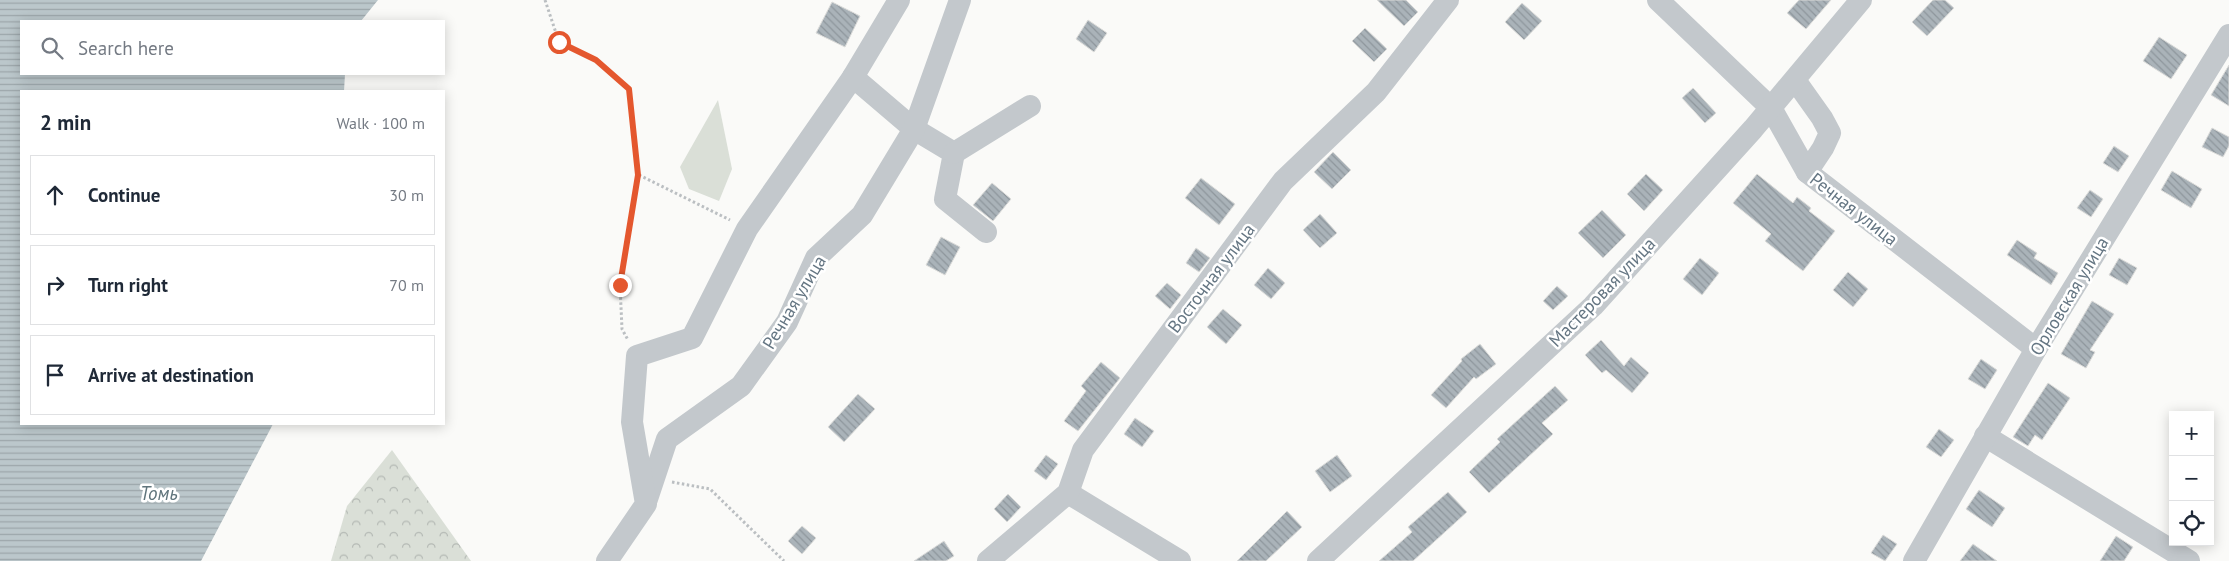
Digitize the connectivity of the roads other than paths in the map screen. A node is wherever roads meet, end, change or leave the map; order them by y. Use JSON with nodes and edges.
{"nodes":[{"id":1,"x":899,"y":0,"type":"edge"},
{"id":2,"x":960,"y":0,"type":"edge"},
{"id":3,"x":1448,"y":0,"type":"edge"},
{"id":4,"x":1658,"y":0,"type":"edge"},
{"id":5,"x":1861,"y":0,"type":"edge"},
{"id":6,"x":2229,"y":35,"type":"edge"},
{"id":7,"x":853,"y":77,"type":"junction"},
{"id":8,"x":1795,"y":80,"type":"junction"},
{"id":9,"x":1030,"y":106,"type":"dead end"},
{"id":10,"x":1771,"y":108,"type":"junction"},
{"id":11,"x":914,"y":129,"type":"junction"},
{"id":12,"x":954,"y":153,"type":"junction"},
{"id":13,"x":1807,"y":172,"type":"junction"},
{"id":14,"x":986,"y":232,"type":"dead end"},
{"id":15,"x":2036,"y":349,"type":"junction"},
{"id":16,"x":1985,"y":436,"type":"junction"},
{"id":17,"x":1068,"y":493,"type":"junction"},
{"id":18,"x":646,"y":504,"type":"junction"},
{"id":19,"x":607,"y":561,"type":"edge"},
{"id":20,"x":988,"y":561,"type":"edge"},
{"id":21,"x":1180,"y":561,"type":"edge"},
{"id":22,"x":1318,"y":561,"type":"edge"},
{"id":23,"x":1914,"y":561,"type":"edge"},
{"id":24,"x":2189,"y":561,"type":"edge"}],
"edges":[{"from":1,"to":7,"type":"street"},
{"from":2,"to":11,"type":"street","name":"Речная улица"},
{"from":3,"to":17,"type":"street","name":"Восточная улица"},
{"from":4,"to":10,"type":"street","name":"Речная улица"},
{"from":5,"to":8,"type":"street","name":"Мастеровая улица"},
{"from":6,"to":15,"type":"street","name":"Орловская улица"},
{"from":7,"to":11,"type":"street"},
{"from":7,"to":18,"type":"street"},
{"from":8,"to":10,"type":"street","name":"Мастеровая улица"},
{"from":8,"to":13,"type":"street"},
{"from":9,"to":12,"type":"street"},
{"from":10,"to":13,"type":"street","name":"Речная улица"},
{"from":10,"to":22,"type":"street","name":"Мастеровая улица"},
{"from":11,"to":12,"type":"street"},
{"from":11,"to":18,"type":"street","name":"Речная улица"},
{"from":12,"to":14,"type":"street"},
{"from":13,"to":15,"type":"street","name":"Речная улица"},
{"from":15,"to":16,"type":"street","name":"Орловская улица"},
{"from":16,"to":23,"type":"street","name":"Орловская улица"},
{"from":16,"to":24,"type":"street"},
{"from":17,"to":20,"type":"street"},
{"from":17,"to":21,"type":"street"},
{"from":18,"to":19,"type":"street","name":"Речная улица"}]}
